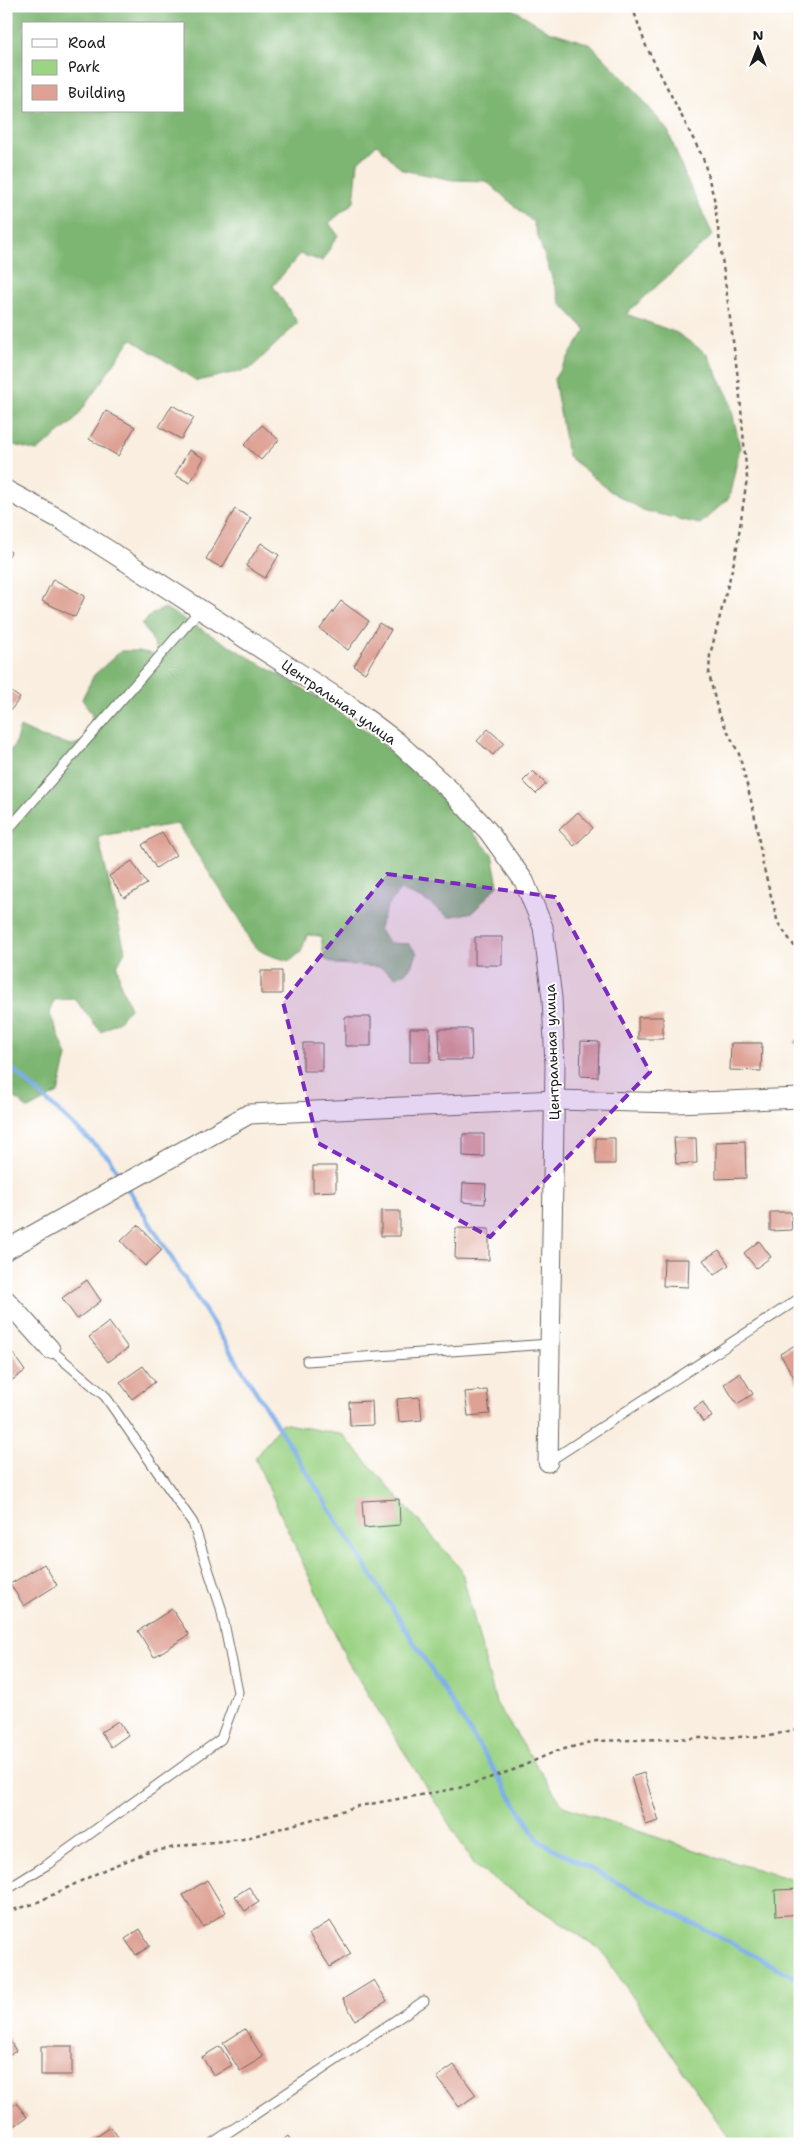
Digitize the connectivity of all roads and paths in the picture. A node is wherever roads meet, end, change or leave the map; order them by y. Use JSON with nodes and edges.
{"nodes":[{"id":1,"x":632,"y":6,"type":"edge"},
{"id":2,"x":6,"y":490,"type":"edge"},
{"id":3,"x":200,"y":610,"type":"junction"},
{"id":4,"x":6,"y":832,"type":"edge"},
{"id":5,"x":800,"y":954,"type":"edge"},
{"id":6,"x":800,"y":1098,"type":"edge"},
{"id":7,"x":554,"y":1100,"type":"junction"},
{"id":8,"x":6,"y":1250,"type":"edge"},
{"id":9,"x":800,"y":1298,"type":"edge"},
{"id":10,"x":6,"y":1300,"type":"edge"},
{"id":11,"x":550,"y":1344,"type":"junction"},
{"id":12,"x":50,"y":1349,"type":"joint"},
{"id":13,"x":307,"y":1361,"type":"dead end"},
{"id":14,"x":548,"y":1462,"type":"joint"},
{"id":15,"x":800,"y":1728,"type":"edge"},
{"id":16,"x":6,"y":1890,"type":"edge"},
{"id":17,"x":6,"y":1912,"type":"edge"},
{"id":18,"x":424,"y":2002,"type":"dead end"},
{"id":19,"x":211,"y":2144,"type":"edge"}],
"edges":[{"from":1,"to":5,"type":"path"},
{"from":2,"to":3,"type":"street","name":"Центральная улица"},
{"from":3,"to":4,"type":"lane"},
{"from":3,"to":7,"type":"street","name":"Центральная улица"},
{"from":6,"to":7,"type":"street"},
{"from":7,"to":8,"type":"street"},
{"from":7,"to":11,"type":"street","name":"Центральная улица"},
{"from":9,"to":14,"type":"lane"},
{"from":10,"to":12,"type":"street"},
{"from":11,"to":13,"type":"lane"},
{"from":11,"to":14,"type":"street","name":"Центральная улица"},
{"from":12,"to":16,"type":"lane"},
{"from":15,"to":17,"type":"path"},
{"from":18,"to":19,"type":"lane"}]}
